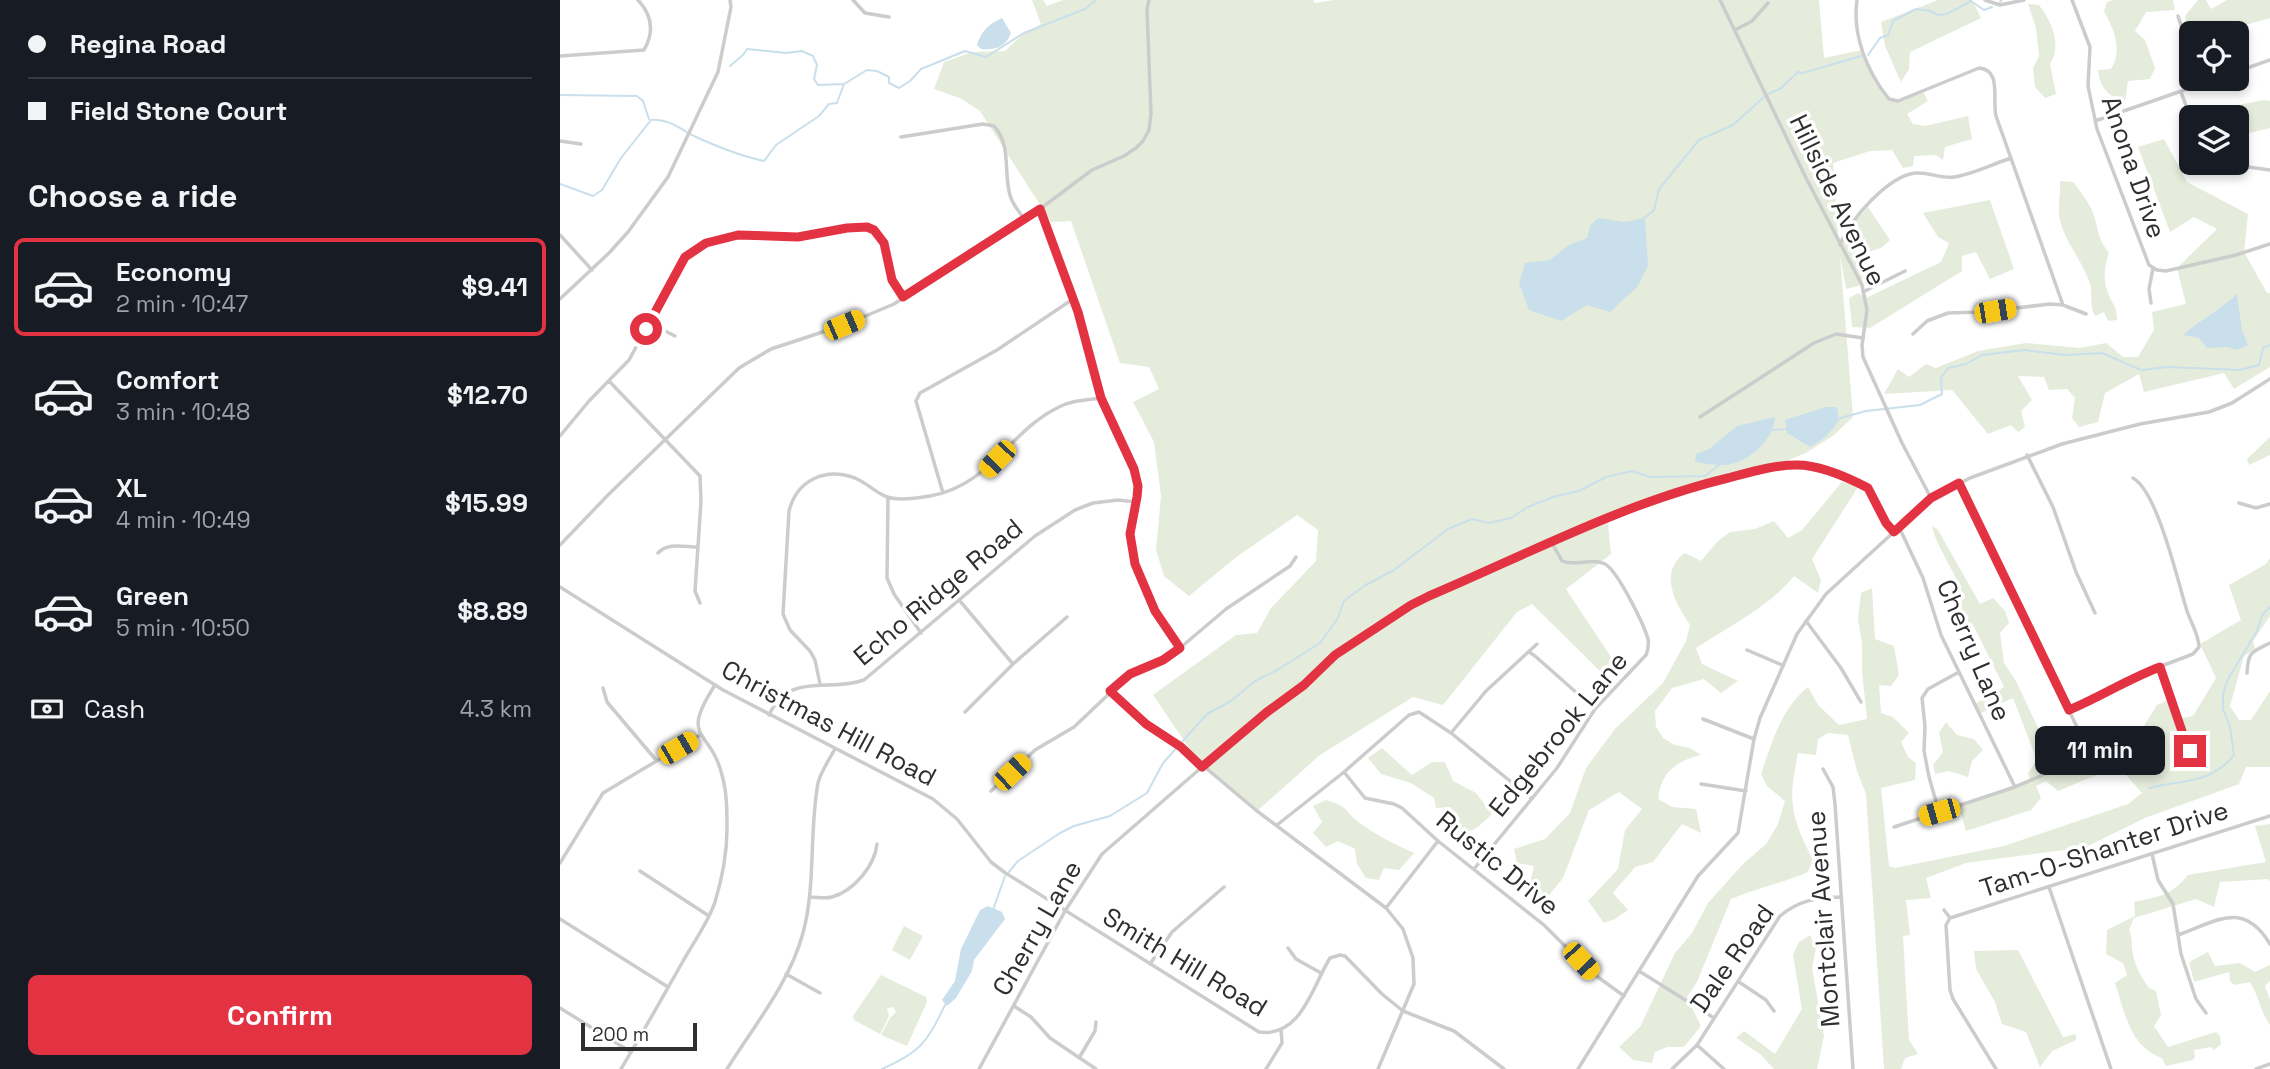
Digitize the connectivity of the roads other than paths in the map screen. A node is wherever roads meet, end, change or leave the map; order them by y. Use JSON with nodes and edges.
{"nodes":[{"id":1,"x":638,"y":0,"type":"edge"},
{"id":2,"x":730,"y":0,"type":"edge"},
{"id":3,"x":853,"y":0,"type":"edge"},
{"id":4,"x":1149,"y":0,"type":"edge"},
{"id":5,"x":1720,"y":0,"type":"edge"},
{"id":6,"x":1857,"y":0,"type":"edge"},
{"id":7,"x":1984,"y":0,"type":"edge"},
{"id":8,"x":2024,"y":0,"type":"edge"},
{"id":9,"x":2072,"y":0,"type":"edge"},
{"id":10,"x":1768,"y":3,"type":"dead end"},
{"id":11,"x":2178,"y":16,"type":"dead end"},
{"id":12,"x":889,"y":17,"type":"dead end"},
{"id":13,"x":2180,"y":21,"type":"edge"},
{"id":14,"x":1735,"y":30,"type":"junction"},
{"id":15,"x":560,"y":56,"type":"edge"},
{"id":16,"x":2270,"y":60,"type":"edge"},
{"id":17,"x":2249,"y":67,"type":"edge"},
{"id":18,"x":2181,"y":92,"type":"joint"},
{"id":19,"x":2186,"y":105,"type":"edge"},
{"id":20,"x":2095,"y":121,"type":"junction"},
{"id":21,"x":901,"y":137,"type":"dead end"},
{"id":22,"x":560,"y":141,"type":"edge"},
{"id":23,"x":581,"y":144,"type":"dead end"},
{"id":24,"x":2011,"y":158,"type":"junction"},
{"id":25,"x":2249,"y":167,"type":"edge"},
{"id":26,"x":2270,"y":170,"type":"edge"},
{"id":27,"x":1040,"y":209,"type":"junction"},
{"id":28,"x":1024,"y":219,"type":"junction"},
{"id":29,"x":560,"y":236,"type":"edge"},
{"id":30,"x":2270,"y":244,"type":"edge"},
{"id":31,"x":1840,"y":246,"type":"junction"},
{"id":32,"x":2153,"y":268,"type":"junction"},
{"id":33,"x":592,"y":270,"type":"junction"},
{"id":34,"x":1905,"y":271,"type":"dead end"},
{"id":35,"x":1863,"y":292,"type":"junction"},
{"id":36,"x":903,"y":297,"type":"junction"},
{"id":37,"x":560,"y":299,"type":"edge"},
{"id":38,"x":1073,"y":299,"type":"junction"},
{"id":39,"x":2151,"y":303,"type":"dead end"},
{"id":40,"x":2063,"y":306,"type":"junction"},
{"id":41,"x":2086,"y":314,"type":"dead end"},
{"id":42,"x":649,"y":323,"type":"junction"},
{"id":43,"x":1913,"y":334,"type":"dead end"},
{"id":44,"x":675,"y":336,"type":"dead end"},
{"id":45,"x":1863,"y":338,"type":"junction"},
{"id":46,"x":2270,"y":379,"type":"edge"},
{"id":47,"x":609,"y":381,"type":"junction"},
{"id":48,"x":1101,"y":398,"type":"junction"},
{"id":49,"x":1700,"y":417,"type":"dead end"},
{"id":50,"x":560,"y":436,"type":"edge"},
{"id":51,"x":666,"y":439,"type":"junction"},
{"id":52,"x":2027,"y":455,"type":"junction"},
{"id":53,"x":2133,"y":478,"type":"dead end"},
{"id":54,"x":1959,"y":483,"type":"junction"},
{"id":55,"x":943,"y":492,"type":"junction"},
{"id":56,"x":888,"y":498,"type":"junction"},
{"id":57,"x":1931,"y":498,"type":"junction"},
{"id":58,"x":1136,"y":502,"type":"junction"},
{"id":59,"x":2239,"y":503,"type":"dead end"},
{"id":60,"x":2270,"y":504,"type":"edge"},
{"id":61,"x":1899,"y":527,"type":"junction"},
{"id":62,"x":1894,"y":532,"type":"junction"},
{"id":63,"x":1552,"y":543,"type":"junction"},
{"id":64,"x":560,"y":545,"type":"edge"},
{"id":65,"x":698,"y":547,"type":"junction"},
{"id":66,"x":658,"y":553,"type":"dead end"},
{"id":67,"x":1296,"y":557,"type":"dead end"},
{"id":68,"x":560,"y":587,"type":"edge"},
{"id":69,"x":960,"y":601,"type":"junction"},
{"id":70,"x":700,"y":603,"type":"dead end"},
{"id":71,"x":2095,"y":612,"type":"dead end"},
{"id":72,"x":1067,"y":617,"type":"dead end"},
{"id":73,"x":1806,"y":621,"type":"junction"},
{"id":74,"x":921,"y":633,"type":"junction"},
{"id":75,"x":2270,"y":643,"type":"edge"},
{"id":76,"x":1537,"y":644,"type":"dead end"},
{"id":77,"x":1180,"y":648,"type":"junction"},
{"id":78,"x":1747,"y":650,"type":"dead end"},
{"id":79,"x":1529,"y":652,"type":"junction"},
{"id":80,"x":1013,"y":664,"type":"junction"},
{"id":81,"x":1782,"y":665,"type":"junction"},
{"id":82,"x":2160,"y":667,"type":"junction"},
{"id":83,"x":1959,"y":672,"type":"junction"},
{"id":84,"x":2247,"y":673,"type":"dead end"},
{"id":85,"x":820,"y":684,"type":"junction"},
{"id":86,"x":715,"y":685,"type":"junction"},
{"id":87,"x":603,"y":688,"type":"dead end"},
{"id":88,"x":1110,"y":691,"type":"junction"},
{"id":89,"x":1861,"y":702,"type":"dead end"},
{"id":90,"x":1595,"y":709,"type":"junction"},
{"id":91,"x":2069,"y":710,"type":"junction"},
{"id":92,"x":965,"y":712,"type":"dead end"},
{"id":93,"x":769,"y":715,"type":"junction"},
{"id":94,"x":1703,"y":719,"type":"dead end"},
{"id":95,"x":1451,"y":733,"type":"junction"},
{"id":96,"x":700,"y":735,"type":"junction"},
{"id":97,"x":1754,"y":739,"type":"junction"},
{"id":98,"x":2125,"y":743,"type":"dead end"},
{"id":99,"x":835,"y":749,"type":"junction"},
{"id":100,"x":2190,"y":751,"type":"dead end"},
{"id":101,"x":2090,"y":754,"type":"junction"},
{"id":102,"x":656,"y":761,"type":"junction"},
{"id":103,"x":1202,"y":767,"type":"junction"},
{"id":104,"x":1822,"y":769,"type":"dead end"},
{"id":105,"x":1344,"y":772,"type":"junction"},
{"id":106,"x":1701,"y":785,"type":"dead end"},
{"id":107,"x":2015,"y":787,"type":"junction"},
{"id":108,"x":991,"y":791,"type":"dead end"},
{"id":109,"x":1746,"y":791,"type":"junction"},
{"id":110,"x":1532,"y":799,"type":"junction"},
{"id":111,"x":1939,"y":812,"type":"junction"},
{"id":112,"x":2270,"y":816,"type":"edge"},
{"id":113,"x":1277,"y":825,"type":"junction"},
{"id":114,"x":1894,"y":827,"type":"dead end"},
{"id":115,"x":1438,"y":841,"type":"junction"},
{"id":116,"x":877,"y":844,"type":"dead end"},
{"id":117,"x":2152,"y":854,"type":"junction"},
{"id":118,"x":560,"y":863,"type":"edge"},
{"id":119,"x":1474,"y":869,"type":"junction"},
{"id":120,"x":640,"y":871,"type":"dead end"},
{"id":121,"x":1224,"y":887,"type":"dead end"},
{"id":122,"x":2049,"y":887,"type":"junction"},
{"id":123,"x":809,"y":897,"type":"junction"},
{"id":124,"x":1840,"y":897,"type":"junction"},
{"id":125,"x":1386,"y":908,"type":"junction"},
{"id":126,"x":1944,"y":910,"type":"dead end"},
{"id":127,"x":1065,"y":911,"type":"junction"},
{"id":128,"x":709,"y":916,"type":"junction"},
{"id":129,"x":1950,"y":918,"type":"junction"},
{"id":130,"x":560,"y":919,"type":"edge"},
{"id":131,"x":2178,"y":935,"type":"junction"},
{"id":132,"x":2270,"y":944,"type":"edge"},
{"id":133,"x":1288,"y":948,"type":"dead end"},
{"id":134,"x":1150,"y":964,"type":"junction"},
{"id":135,"x":1639,"y":971,"type":"junction"},
{"id":136,"x":1321,"y":973,"type":"junction"},
{"id":137,"x":786,"y":974,"type":"junction"},
{"id":138,"x":1739,"y":981,"type":"junction"},
{"id":139,"x":668,"y":987,"type":"junction"},
{"id":140,"x":820,"y":993,"type":"dead end"},
{"id":141,"x":1624,"y":996,"type":"junction"},
{"id":142,"x":1014,"y":1006,"type":"junction"},
{"id":143,"x":560,"y":1008,"type":"edge"},
{"id":144,"x":1403,"y":1011,"type":"junction"},
{"id":145,"x":1774,"y":1011,"type":"dead end"},
{"id":146,"x":2206,"y":1013,"type":"dead end"},
{"id":147,"x":1714,"y":1018,"type":"junction"},
{"id":148,"x":1097,"y":1022,"type":"dead end"},
{"id":149,"x":1281,"y":1030,"type":"junction"},
{"id":150,"x":1697,"y":1045,"type":"junction"},
{"id":151,"x":631,"y":1052,"type":"junction"},
{"id":152,"x":1079,"y":1058,"type":"junction"},
{"id":153,"x":2270,"y":1064,"type":"edge"},
{"id":154,"x":621,"y":1069,"type":"edge"},
{"id":155,"x":727,"y":1069,"type":"edge"},
{"id":156,"x":979,"y":1069,"type":"edge"},
{"id":157,"x":1096,"y":1069,"type":"edge"},
{"id":158,"x":1266,"y":1069,"type":"edge"},
{"id":159,"x":1378,"y":1069,"type":"edge"},
{"id":160,"x":1504,"y":1069,"type":"edge"},
{"id":161,"x":1578,"y":1069,"type":"edge"},
{"id":162,"x":1672,"y":1069,"type":"edge"},
{"id":163,"x":1724,"y":1069,"type":"edge"},
{"id":164,"x":1853,"y":1069,"type":"edge"},
{"id":165,"x":1996,"y":1069,"type":"edge"},
{"id":166,"x":2111,"y":1069,"type":"edge"},
{"id":167,"x":2256,"y":1069,"type":"edge"}],
"edges":[{"from":1,"to":15,"type":"street"},
{"from":2,"to":33,"type":"street"},
{"from":3,"to":12,"type":"street"},
{"from":4,"to":27,"type":"street"},
{"from":5,"to":14,"type":"street","name":"Hillside Avenue"},
{"from":6,"to":24,"type":"street"},
{"from":7,"to":8,"type":"street"},
{"from":9,"to":20,"type":"street","name":"Anona Drive"},
{"from":10,"to":14,"type":"street"},
{"from":11,"to":13,"type":"street"},
{"from":14,"to":31,"type":"street","name":"Hillside Avenue"},
{"from":16,"to":17,"type":"street"},
{"from":18,"to":19,"type":"street"},
{"from":18,"to":20,"type":"street"},
{"from":20,"to":32,"type":"street","name":"Anona Drive"},
{"from":21,"to":28,"type":"street"},
{"from":22,"to":23,"type":"street"},
{"from":24,"to":31,"type":"street"},
{"from":24,"to":40,"type":"street"},
{"from":25,"to":26,"type":"street"},
{"from":27,"to":28,"type":"street"},
{"from":27,"to":38,"type":"street"},
{"from":28,"to":36,"type":"street"},
{"from":29,"to":33,"type":"street"},
{"from":30,"to":32,"type":"street","name":"Anona Drive"},
{"from":31,"to":35,"type":"street","name":"Hillside Avenue"},
{"from":32,"to":39,"type":"street"},
{"from":33,"to":37,"type":"street"},
{"from":34,"to":35,"type":"street"},
{"from":35,"to":45,"type":"street","name":"Hillside Avenue"},
{"from":36,"to":42,"type":"street"},
{"from":36,"to":51,"type":"street"},
{"from":38,"to":48,"type":"street"},
{"from":38,"to":55,"type":"street"},
{"from":40,"to":41,"type":"street"},
{"from":40,"to":43,"type":"street"},
{"from":42,"to":44,"type":"street"},
{"from":42,"to":47,"type":"street"},
{"from":45,"to":49,"type":"street"},
{"from":45,"to":57,"type":"street","name":"Hillside Avenue"},
{"from":46,"to":52,"type":"street"},
{"from":47,"to":50,"type":"street"},
{"from":47,"to":51,"type":"street"},
{"from":48,"to":55,"type":"street"},
{"from":48,"to":58,"type":"street"},
{"from":51,"to":64,"type":"street"},
{"from":51,"to":65,"type":"street"},
{"from":52,"to":54,"type":"street"},
{"from":52,"to":71,"type":"street"},
{"from":53,"to":82,"type":"street"},
{"from":54,"to":57,"type":"street"},
{"from":54,"to":91,"type":"street"},
{"from":55,"to":56,"type":"street"},
{"from":56,"to":74,"type":"street"},
{"from":56,"to":85,"type":"street"},
{"from":57,"to":61,"type":"street"},
{"from":58,"to":69,"type":"street","name":"Echo Ridge Road"},
{"from":58,"to":77,"type":"street"},
{"from":59,"to":60,"type":"street"},
{"from":61,"to":62,"type":"street"},
{"from":61,"to":83,"type":"street","name":"Cherry Lane"},
{"from":62,"to":63,"type":"street","name":"Cherry Lane"},
{"from":62,"to":73,"type":"street"},
{"from":63,"to":90,"type":"street","name":"Edgebrook Lane"},
{"from":63,"to":103,"type":"street","name":"Cherry Lane"},
{"from":65,"to":66,"type":"street"},
{"from":65,"to":70,"type":"street"},
{"from":67,"to":77,"type":"street"},
{"from":68,"to":86,"type":"street","name":"Christmas Hill Road"},
{"from":69,"to":74,"type":"street","name":"Echo Ridge Road"},
{"from":69,"to":80,"type":"street"},
{"from":72,"to":80,"type":"street"},
{"from":73,"to":81,"type":"street"},
{"from":73,"to":89,"type":"street"},
{"from":74,"to":85,"type":"street","name":"Echo Ridge Road"},
{"from":75,"to":84,"type":"street"},
{"from":76,"to":79,"type":"street"},
{"from":77,"to":88,"type":"street"},
{"from":78,"to":81,"type":"street"},
{"from":79,"to":90,"type":"street"},
{"from":79,"to":95,"type":"street"},
{"from":80,"to":92,"type":"street"},
{"from":81,"to":97,"type":"street"},
{"from":82,"to":91,"type":"street"},
{"from":82,"to":100,"type":"street"},
{"from":83,"to":107,"type":"street","name":"Cherry Lane"},
{"from":83,"to":111,"type":"street"},
{"from":85,"to":93,"type":"street","name":"Echo Ridge Road"},
{"from":86,"to":93,"type":"street","name":"Christmas Hill Road"},
{"from":86,"to":96,"type":"street"},
{"from":87,"to":102,"type":"street"},
{"from":88,"to":103,"type":"street"},
{"from":88,"to":108,"type":"street"},
{"from":90,"to":110,"type":"street","name":"Edgebrook Lane"},
{"from":91,"to":101,"type":"street"},
{"from":93,"to":99,"type":"street","name":"Christmas Hill Road"},
{"from":94,"to":97,"type":"street"},
{"from":95,"to":105,"type":"street"},
{"from":95,"to":110,"type":"street"},
{"from":96,"to":102,"type":"street"},
{"from":96,"to":128,"type":"street"},
{"from":97,"to":109,"type":"street"},
{"from":98,"to":101,"type":"street"},
{"from":99,"to":123,"type":"street"},
{"from":99,"to":127,"type":"street","name":"Christmas Hill Road"},
{"from":101,"to":107,"type":"street"},
{"from":102,"to":118,"type":"street"},
{"from":103,"to":113,"type":"street"},
{"from":103,"to":127,"type":"street","name":"Cherry Lane"},
{"from":104,"to":124,"type":"street","name":"Montclair Avenue"},
{"from":105,"to":113,"type":"street"},
{"from":105,"to":115,"type":"street","name":"Rustic Drive"},
{"from":106,"to":109,"type":"street"},
{"from":107,"to":111,"type":"street"},
{"from":109,"to":135,"type":"street"},
{"from":110,"to":119,"type":"street","name":"Edgebrook Lane"},
{"from":111,"to":114,"type":"street"},
{"from":112,"to":117,"type":"street","name":"Tam-O-Shanter Drive"},
{"from":113,"to":125,"type":"street"},
{"from":115,"to":119,"type":"street","name":"Rustic Drive"},
{"from":115,"to":125,"type":"street"},
{"from":116,"to":123,"type":"street"},
{"from":117,"to":122,"type":"street","name":"Tam-O-Shanter Drive"},
{"from":117,"to":131,"type":"street"},
{"from":119,"to":141,"type":"street","name":"Rustic Drive"},
{"from":120,"to":128,"type":"street"},
{"from":121,"to":134,"type":"street"},
{"from":122,"to":129,"type":"street","name":"Tam-O-Shanter Drive"},
{"from":122,"to":166,"type":"street"},
{"from":123,"to":137,"type":"street"},
{"from":124,"to":138,"type":"street","name":"Dale Road"},
{"from":124,"to":164,"type":"street","name":"Montclair Avenue"},
{"from":125,"to":144,"type":"street"},
{"from":126,"to":129,"type":"street","name":"Tam-O-Shanter Drive"},
{"from":127,"to":134,"type":"street","name":"Smith Hill Road"},
{"from":127,"to":142,"type":"street","name":"Cherry Lane"},
{"from":128,"to":139,"type":"street"},
{"from":129,"to":165,"type":"street","name":"Tam-O-Shanter Drive"},
{"from":130,"to":139,"type":"street"},
{"from":131,"to":132,"type":"street"},
{"from":131,"to":146,"type":"street"},
{"from":133,"to":136,"type":"street"},
{"from":134,"to":149,"type":"street","name":"Smith Hill Road"},
{"from":135,"to":141,"type":"street"},
{"from":135,"to":147,"type":"street"},
{"from":136,"to":144,"type":"street"},
{"from":136,"to":149,"type":"street","name":"Smith Hill Road"},
{"from":137,"to":140,"type":"street"},
{"from":137,"to":155,"type":"street"},
{"from":138,"to":145,"type":"street"},
{"from":138,"to":147,"type":"street","name":"Dale Road"},
{"from":139,"to":151,"type":"street"},
{"from":141,"to":161,"type":"street"},
{"from":142,"to":152,"type":"street"},
{"from":142,"to":156,"type":"street","name":"Cherry Lane"},
{"from":143,"to":151,"type":"street"},
{"from":144,"to":159,"type":"street"},
{"from":144,"to":160,"type":"street"},
{"from":147,"to":150,"type":"street","name":"Dale Road"},
{"from":148,"to":152,"type":"street"},
{"from":149,"to":158,"type":"street"},
{"from":150,"to":162,"type":"street","name":"Dale Road"},
{"from":150,"to":163,"type":"street"},
{"from":151,"to":154,"type":"street"},
{"from":152,"to":157,"type":"street"},
{"from":153,"to":167,"type":"street"}]}
